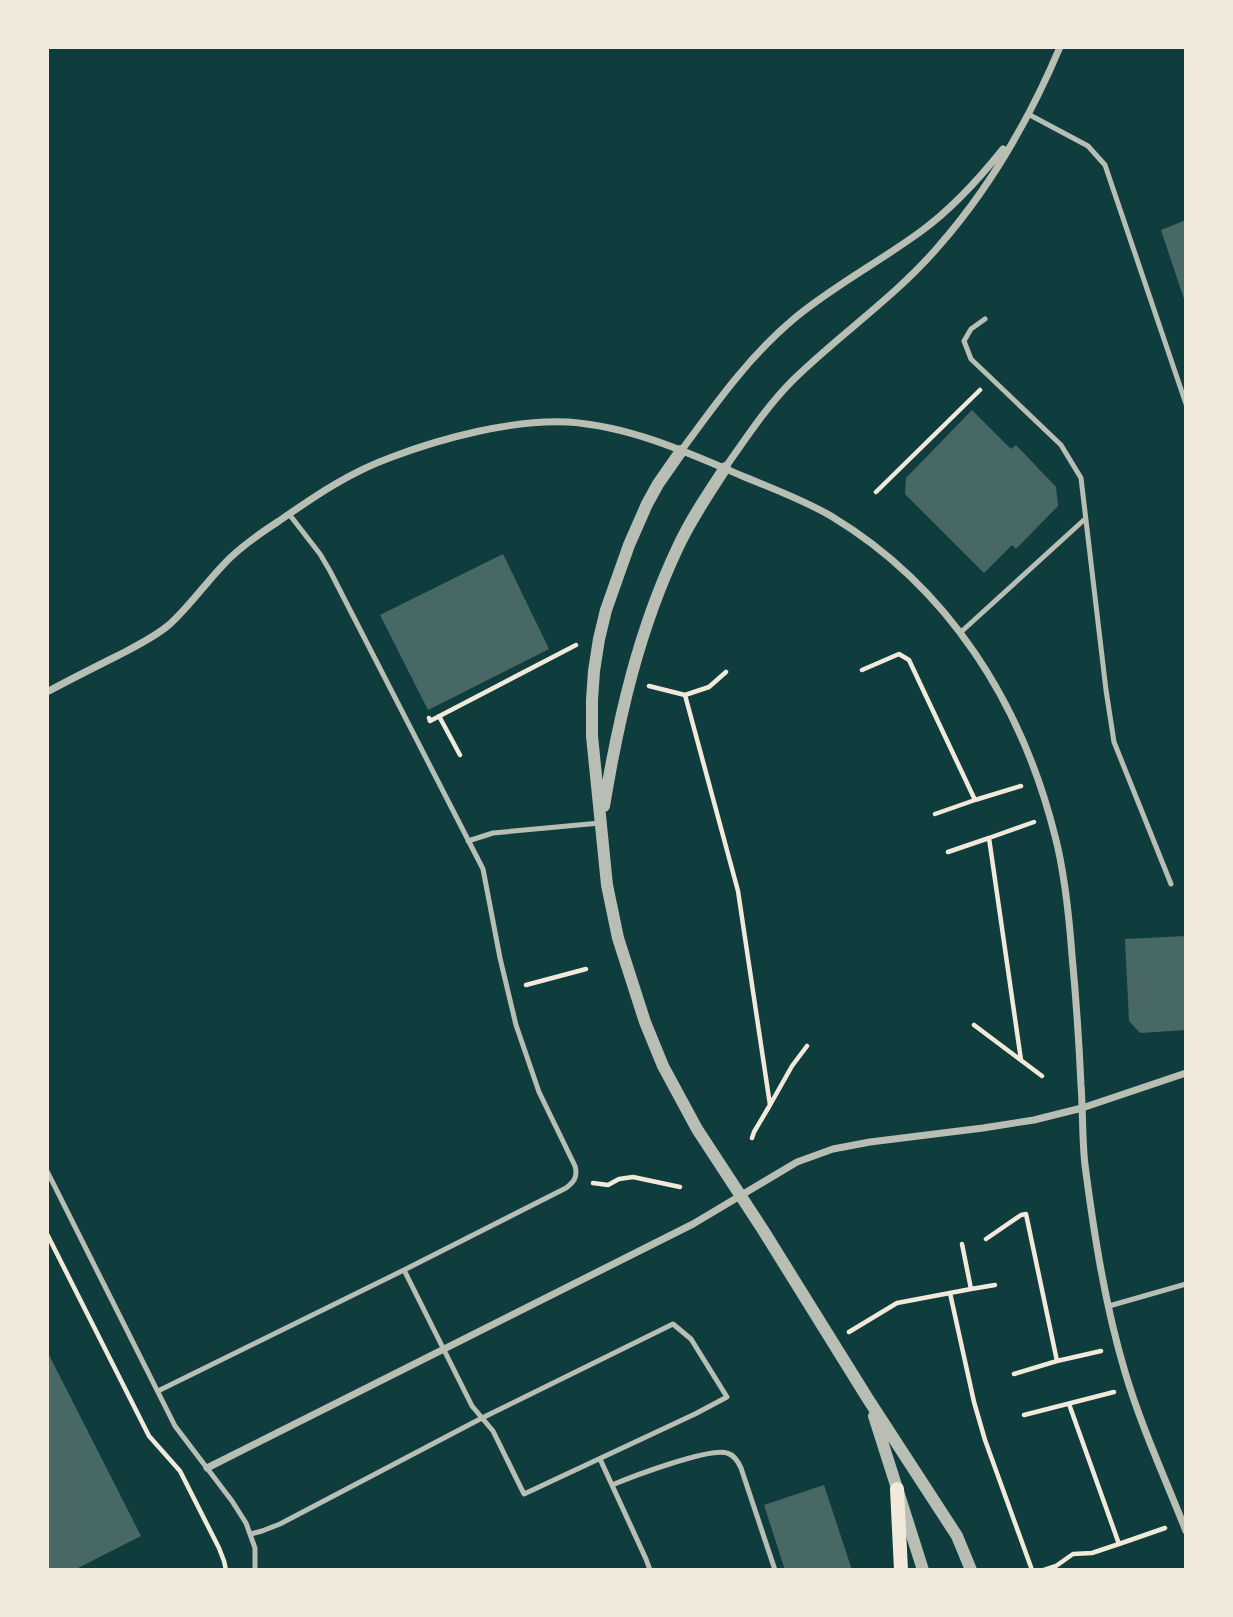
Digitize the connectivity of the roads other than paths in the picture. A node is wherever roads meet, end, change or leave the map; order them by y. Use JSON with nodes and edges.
{"nodes":[{"id":1,"x":1060,"y":47,"type":"edge"},
{"id":2,"x":1028,"y":114,"type":"junction"},
{"id":3,"x":985,"y":319,"type":"dead end"},
{"id":4,"x":1186,"y":404,"type":"edge"},
{"id":5,"x":681,"y":451,"type":"junction"},
{"id":6,"x":724,"y":468,"type":"junction"},
{"id":7,"x":289,"y":514,"type":"junction"},
{"id":8,"x":1086,"y":519,"type":"junction"},
{"id":9,"x":961,"y":632,"type":"junction"},
{"id":10,"x":47,"y":692,"type":"edge"},
{"id":11,"x":601,"y":823,"type":"junction"},
{"id":12,"x":468,"y":841,"type":"junction"},
{"id":13,"x":1171,"y":884,"type":"dead end"},
{"id":14,"x":1186,"y":1073,"type":"edge"},
{"id":15,"x":1082,"y":1108,"type":"junction"},
{"id":16,"x":47,"y":1171,"type":"edge"},
{"id":17,"x":740,"y":1196,"type":"junction"},
{"id":18,"x":404,"y":1270,"type":"junction"},
{"id":19,"x":1186,"y":1284,"type":"edge"},
{"id":20,"x":1109,"y":1306,"type":"junction"},
{"id":21,"x":443,"y":1350,"type":"junction"},
{"id":22,"x":158,"y":1391,"type":"junction"},
{"id":23,"x":868,"y":1399,"type":"junction"},
{"id":24,"x":482,"y":1418,"type":"junction"},
{"id":25,"x":600,"y":1459,"type":"junction"},
{"id":26,"x":207,"y":1468,"type":"junction"},
{"id":27,"x":612,"y":1485,"type":"junction"},
{"id":28,"x":897,"y":1489,"type":"junction"},
{"id":29,"x":1186,"y":1531,"type":"edge"},
{"id":30,"x":251,"y":1534,"type":"junction"},
{"id":31,"x":255,"y":1570,"type":"edge"},
{"id":32,"x":650,"y":1570,"type":"edge"},
{"id":33,"x":775,"y":1570,"type":"edge"},
{"id":34,"x":901,"y":1570,"type":"edge"},
{"id":35,"x":923,"y":1570,"type":"edge"},
{"id":36,"x":971,"y":1570,"type":"edge"}],
"edges":[{"from":1,"to":2,"type":"street"},
{"from":2,"to":4,"type":"lane"},
{"from":2,"to":5,"type":"street"},
{"from":2,"to":6,"type":"street"},
{"from":3,"to":8,"type":"lane"},
{"from":5,"to":6,"type":"street"},
{"from":5,"to":7,"type":"street"},
{"from":5,"to":11,"type":"street"},
{"from":6,"to":9,"type":"street"},
{"from":6,"to":11,"type":"street"},
{"from":7,"to":10,"type":"street"},
{"from":7,"to":12,"type":"lane"},
{"from":8,"to":9,"type":"lane"},
{"from":8,"to":13,"type":"lane"},
{"from":9,"to":15,"type":"street"},
{"from":11,"to":12,"type":"lane"},
{"from":11,"to":17,"type":"street"},
{"from":12,"to":18,"type":"lane"},
{"from":14,"to":15,"type":"street"},
{"from":15,"to":17,"type":"street"},
{"from":15,"to":20,"type":"street"},
{"from":16,"to":22,"type":"lane"},
{"from":17,"to":21,"type":"street"},
{"from":17,"to":23,"type":"street"},
{"from":18,"to":21,"type":"lane"},
{"from":18,"to":22,"type":"lane"},
{"from":19,"to":20,"type":"lane"},
{"from":20,"to":29,"type":"street"},
{"from":21,"to":24,"type":"lane"},
{"from":21,"to":26,"type":"street"},
{"from":22,"to":26,"type":"lane"},
{"from":23,"to":28,"type":"street"},
{"from":23,"to":36,"type":"street"},
{"from":24,"to":25,"type":"lane"},
{"from":24,"to":25,"type":"lane"},
{"from":24,"to":30,"type":"lane"},
{"from":25,"to":27,"type":"lane"},
{"from":26,"to":30,"type":"lane"},
{"from":27,"to":32,"type":"lane"},
{"from":27,"to":33,"type":"lane"},
{"from":28,"to":34,"type":"main road"},
{"from":28,"to":35,"type":"street"},
{"from":30,"to":31,"type":"lane"}]}
